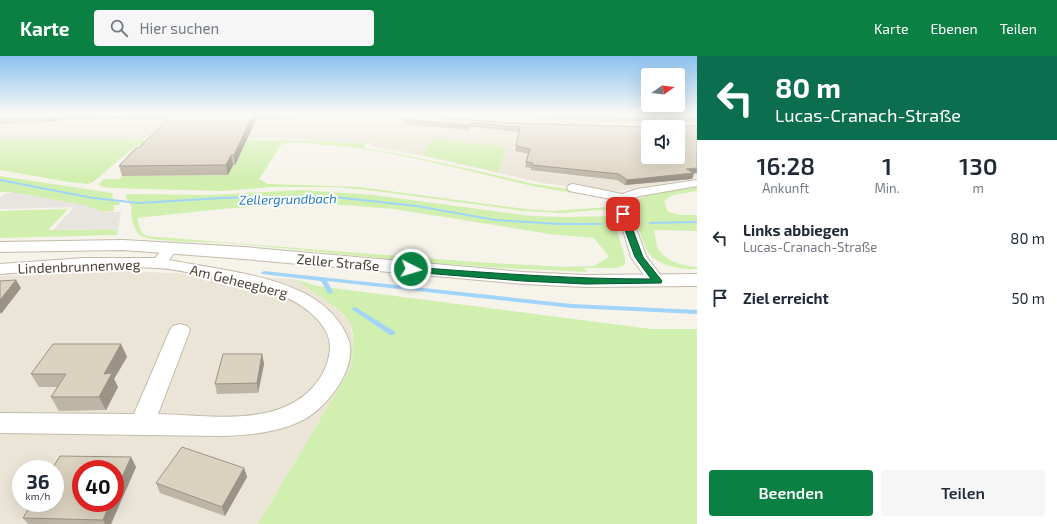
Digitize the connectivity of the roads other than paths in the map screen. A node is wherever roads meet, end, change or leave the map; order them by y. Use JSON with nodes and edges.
{"nodes":[{"id":1,"x":697,"y":183,"type":"edge"},
{"id":2,"x":573,"y":188,"type":"dead end"},
{"id":3,"x":623,"y":198,"type":"junction"},
{"id":4,"x":123,"y":245,"type":"joint"},
{"id":5,"x":0,"y":247,"type":"edge"},
{"id":6,"x":171,"y":248,"type":"junction"},
{"id":7,"x":159,"y":263,"type":"junction"},
{"id":8,"x":0,"y":269,"type":"edge"},
{"id":9,"x":697,"y":280,"type":"edge"},
{"id":10,"x":657,"y":281,"type":"junction"},
{"id":11,"x":180,"y":330,"type":"dead end"},
{"id":12,"x":0,"y":423,"type":"edge"},
{"id":13,"x":142,"y":424,"type":"junction"}],
"edges":[{"from":1,"to":3,"type":"street"},
{"from":2,"to":3,"type":"street"},
{"from":3,"to":10,"type":"street"},
{"from":4,"to":5,"type":"street","name":"Lindenbrunnenweg"},
{"from":4,"to":6,"type":"street","name":"Zeller Straße"},
{"from":6,"to":7,"type":"street"},
{"from":6,"to":10,"type":"street","name":"Zeller Straße"},
{"from":7,"to":8,"type":"street","name":"Lindenbrunnenweg"},
{"from":7,"to":13,"type":"street","name":"Am Geheegberg"},
{"from":9,"to":10,"type":"street","name":"Zeller Straße"},
{"from":11,"to":13,"type":"street"},
{"from":12,"to":13,"type":"street","name":"Am Geheegberg"}]}
